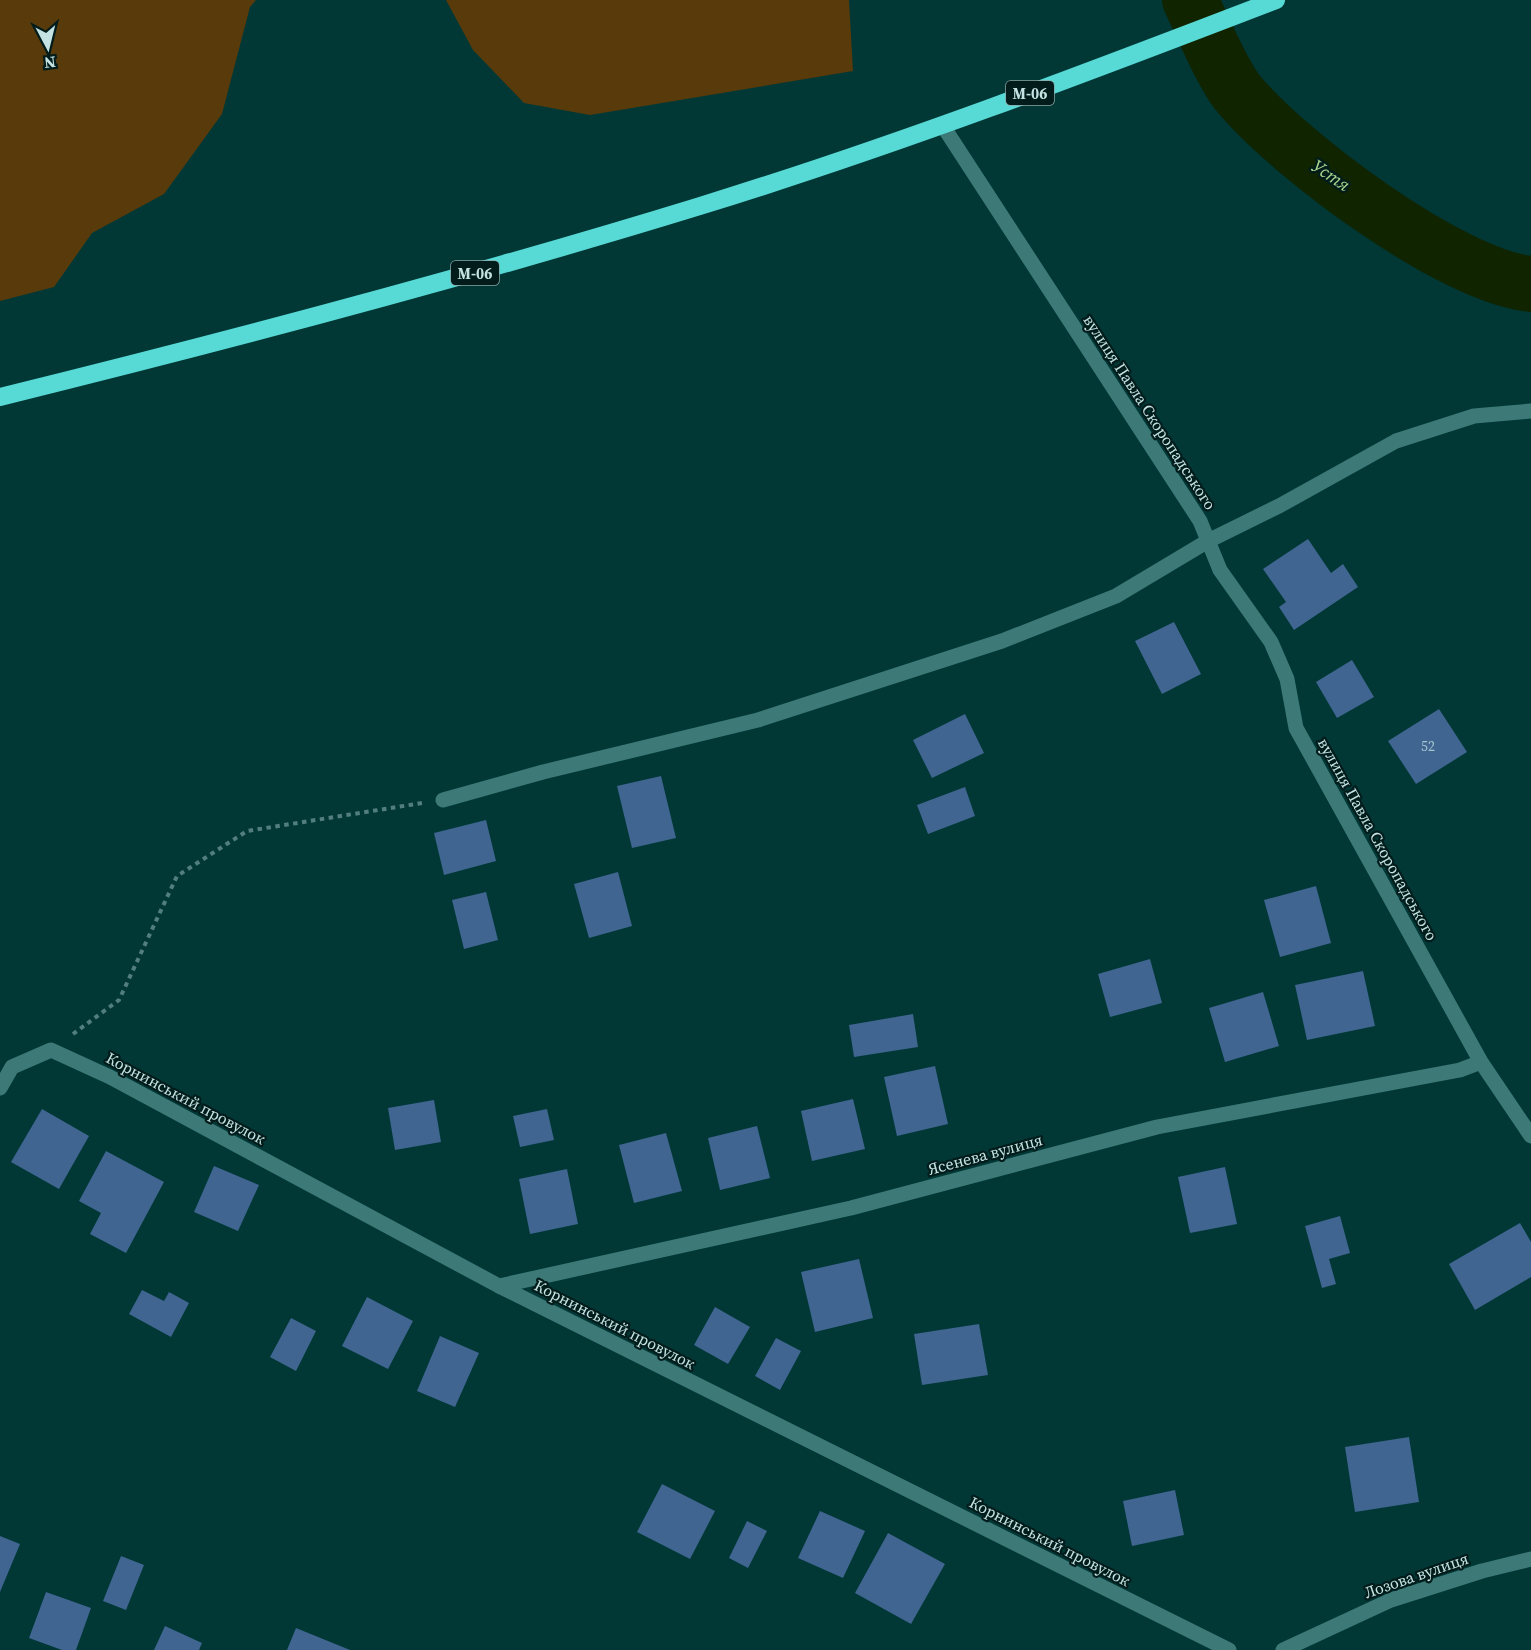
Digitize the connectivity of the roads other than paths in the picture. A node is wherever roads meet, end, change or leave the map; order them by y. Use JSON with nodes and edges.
{"nodes":[{"id":1,"x":1276,"y":0,"type":"edge"},
{"id":2,"x":943,"y":126,"type":"junction"},
{"id":3,"x":0,"y":397,"type":"edge"},
{"id":4,"x":1531,"y":411,"type":"edge"},
{"id":5,"x":1208,"y":541,"type":"junction"},
{"id":6,"x":443,"y":800,"type":"road end"},
{"id":7,"x":1481,"y":1062,"type":"junction"},
{"id":8,"x":0,"y":1088,"type":"edge"},
{"id":9,"x":1531,"y":1137,"type":"edge"},
{"id":10,"x":499,"y":1286,"type":"junction"},
{"id":11,"x":1531,"y":1559,"type":"edge"},
{"id":12,"x":1229,"y":1650,"type":"edge"},
{"id":13,"x":1283,"y":1650,"type":"edge"}],
"edges":[{"from":1,"to":2,"type":"highway","number":"М-06"},
{"from":2,"to":3,"type":"highway","number":"М-06"},
{"from":2,"to":5,"type":"street","name":"вулиця Павла Скоропадського"},
{"from":4,"to":5,"type":"street"},
{"from":5,"to":6,"type":"street"},
{"from":5,"to":7,"type":"street","name":"вулиця Павла Скоропадського"},
{"from":7,"to":9,"type":"street","name":"вулиця Павла Скоропадського"},
{"from":7,"to":10,"type":"street","name":"Ясенева вулиця"},
{"from":8,"to":10,"type":"street","name":"Корнинський провулок"},
{"from":10,"to":12,"type":"street","name":"Корнинський провулок"},
{"from":11,"to":13,"type":"street","name":"Лозова вулиця"}]}
